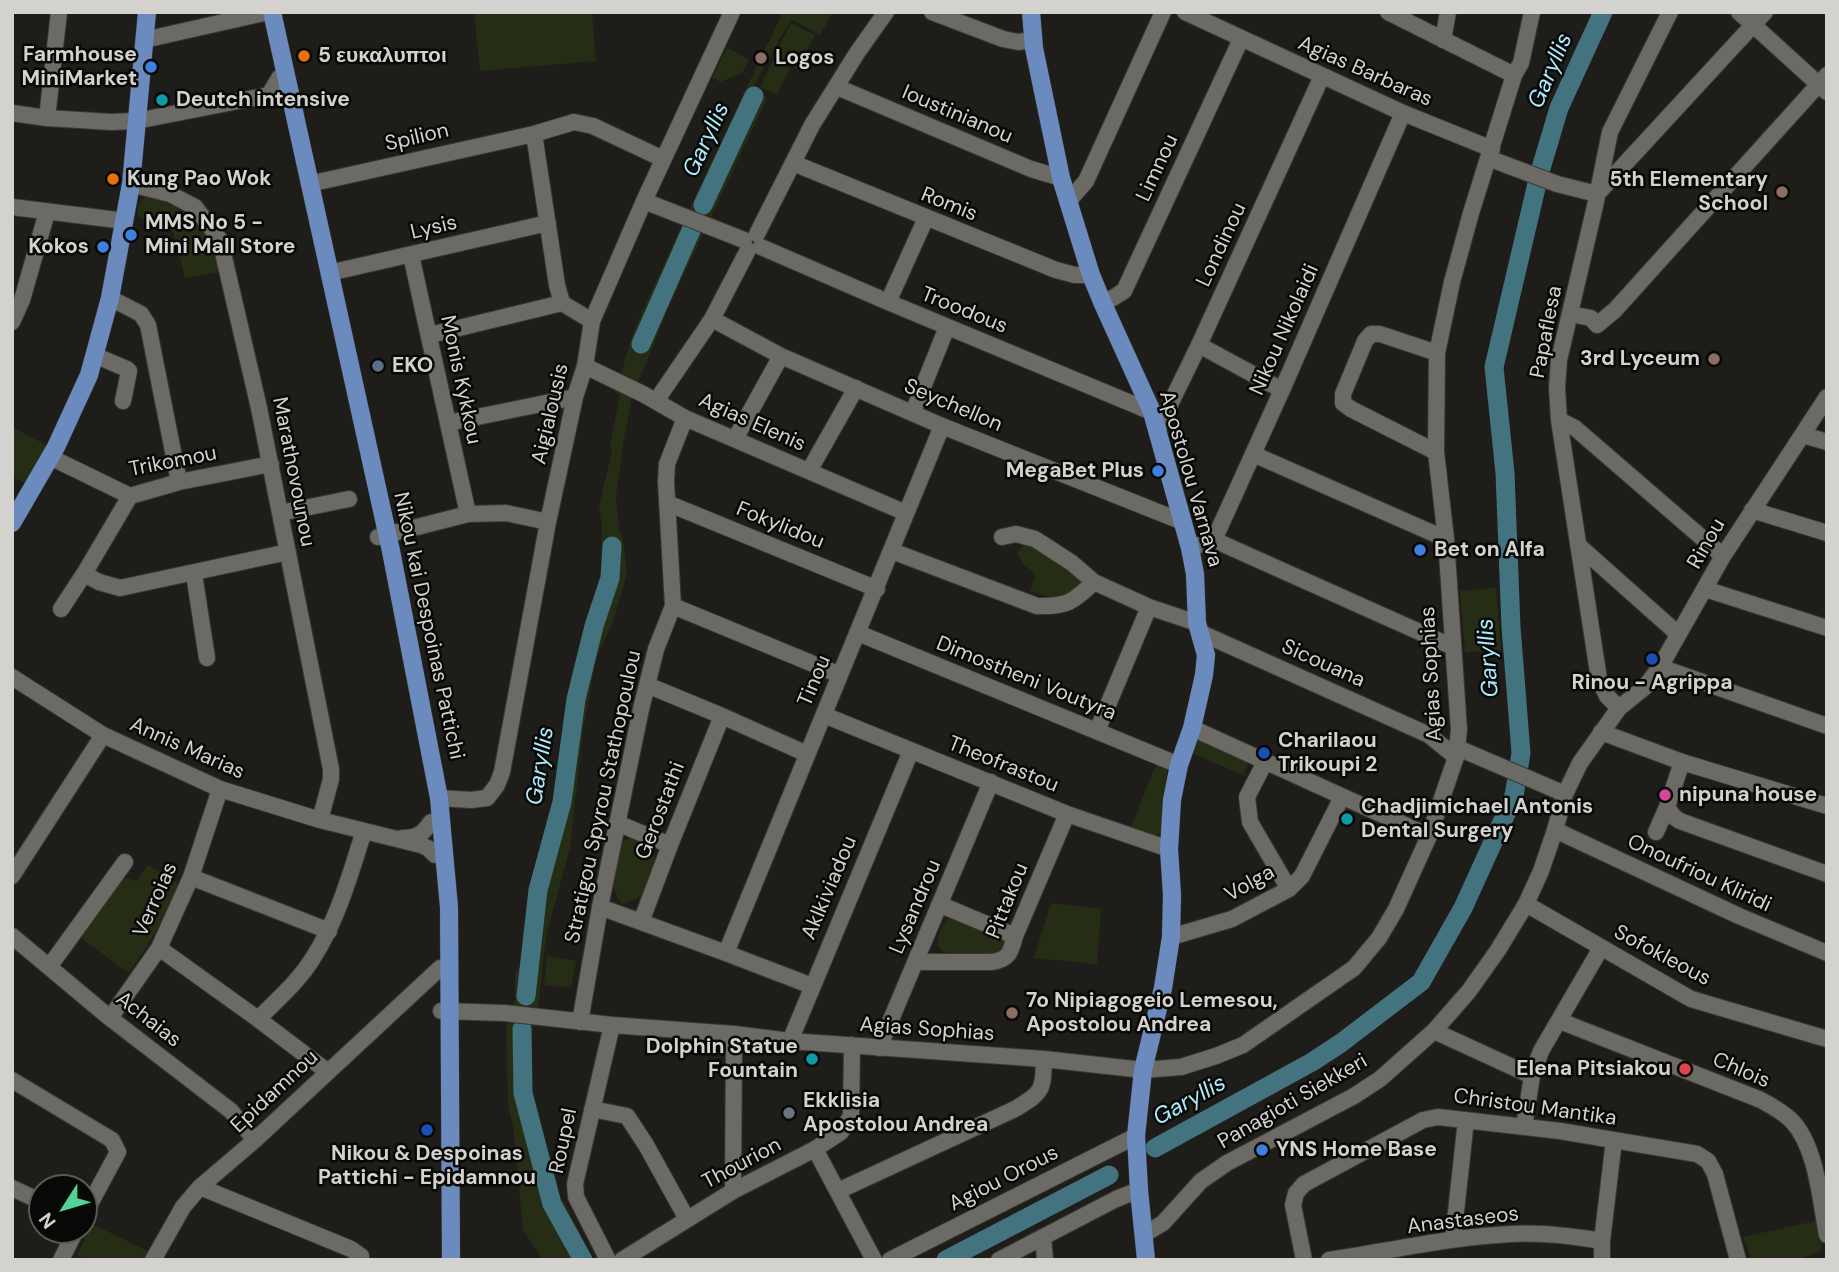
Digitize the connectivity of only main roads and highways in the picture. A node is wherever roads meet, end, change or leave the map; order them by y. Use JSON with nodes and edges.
{"nodes":[{"id":1,"x":147,"y":12,"type":"edge"},
{"id":2,"x":1031,"y":12,"type":"edge"},
{"id":3,"x":266,"y":13,"type":"edge"},
{"id":4,"x":282,"y":101,"type":"junction"},
{"id":5,"x":12,"y":523,"type":"edge"},
{"id":6,"x":382,"y":536,"type":"junction"},
{"id":7,"x":435,"y":848,"type":"junction"},
{"id":8,"x":446,"y":1011,"type":"junction"},
{"id":9,"x":441,"y":1260,"type":"edge"},
{"id":10,"x":451,"y":1260,"type":"edge"},
{"id":11,"x":1146,"y":1260,"type":"edge"}],
"edges":[{"from":1,"to":5,"type":"main road"},
{"from":2,"to":11,"type":"main road","name":"Apostolou Varnava"},
{"from":3,"to":4,"type":"main road","name":"Nikou kai Despoinas Pattichi"},
{"from":3,"to":4,"type":"main road","name":"Nikou kai Despoinas Pattichi"},
{"from":4,"to":6,"type":"main road","name":"Nikou kai Despoinas Pattichi"},
{"from":4,"to":6,"type":"main road","name":"Nikou kai Despoinas Pattichi"},
{"from":6,"to":7,"type":"main road","name":"Nikou kai Despoinas Pattichi"},
{"from":6,"to":7,"type":"main road","name":"Nikou kai Despoinas Pattichi"},
{"from":7,"to":8,"type":"main road","name":"Nikou kai Despoinas Pattichi"},
{"from":7,"to":8,"type":"main road","name":"Nikou kai Despoinas Pattichi"},
{"from":8,"to":9,"type":"main road","name":"Nikou kai Despoinas Pattichi"},
{"from":8,"to":10,"type":"main road","name":"Nikou kai Despoinas Pattichi"}]}
